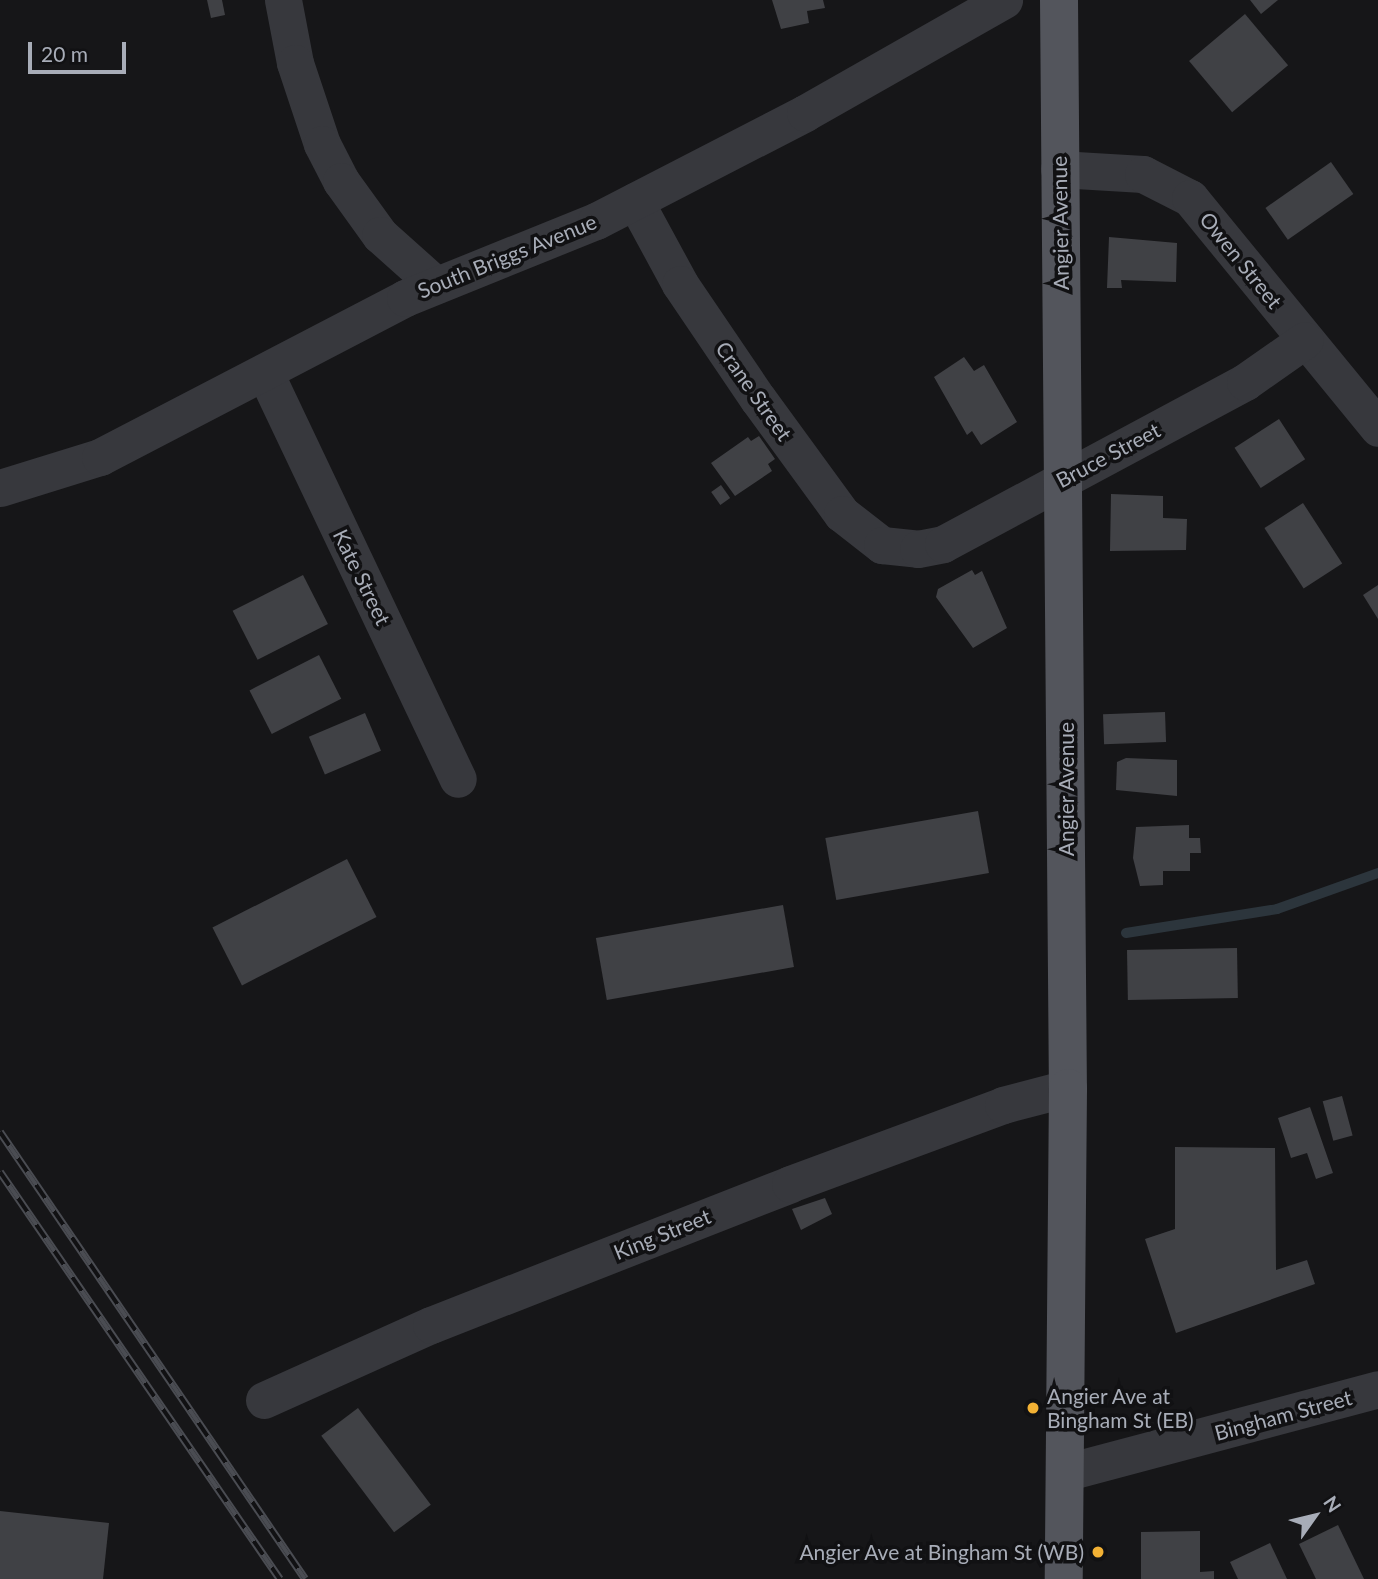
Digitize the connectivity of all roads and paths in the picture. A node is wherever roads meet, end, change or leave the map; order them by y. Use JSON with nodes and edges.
{"nodes":[{"id":1,"x":283,"y":0,"type":"edge"},
{"id":2,"x":1004,"y":0,"type":"edge"},
{"id":3,"x":1059,"y":0,"type":"edge"},
{"id":4,"x":1059,"y":169,"type":"junction"},
{"id":5,"x":635,"y":201,"type":"junction"},
{"id":6,"x":436,"y":285,"type":"junction"},
{"id":7,"x":1305,"y":340,"type":"junction"},
{"id":8,"x":266,"y":375,"type":"junction"},
{"id":9,"x":1378,"y":428,"type":"edge"},
{"id":10,"x":1064,"y":478,"type":"junction"},
{"id":11,"x":0,"y":488,"type":"edge"},
{"id":12,"x":902,"y":549,"type":"joint"},
{"id":13,"x":458,"y":779,"type":"dead end"},
{"id":14,"x":1068,"y":1088,"type":"junction"},
{"id":15,"x":1378,"y":1389,"type":"edge"},
{"id":16,"x":264,"y":1400,"type":"dead end"},
{"id":17,"x":1067,"y":1472,"type":"junction"},
{"id":18,"x":1064,"y":1579,"type":"edge"}],
"edges":[{"from":1,"to":6,"type":"street"},
{"from":2,"to":5,"type":"street","name":"South Briggs Avenue"},
{"from":3,"to":4,"type":"main road","name":"Angier Avenue"},
{"from":4,"to":7,"type":"street","name":"Owen Street"},
{"from":4,"to":10,"type":"main road","name":"Angier Avenue"},
{"from":5,"to":6,"type":"street","name":"South Briggs Avenue"},
{"from":5,"to":12,"type":"street","name":"Crane Street"},
{"from":6,"to":8,"type":"street","name":"South Briggs Avenue"},
{"from":7,"to":9,"type":"street","name":"Owen Street"},
{"from":7,"to":10,"type":"street","name":"Bruce Street"},
{"from":8,"to":11,"type":"street","name":"South Briggs Avenue"},
{"from":8,"to":13,"type":"street","name":"Kate Street"},
{"from":10,"to":12,"type":"street","name":"Bruce Street"},
{"from":10,"to":14,"type":"main road","name":"Angier Avenue"},
{"from":14,"to":16,"type":"street","name":"King Street"},
{"from":14,"to":17,"type":"main road","name":"Angier Avenue"},
{"from":15,"to":17,"type":"street","name":"Bingham Street"},
{"from":17,"to":18,"type":"main road","name":"Angier Avenue"}]}
